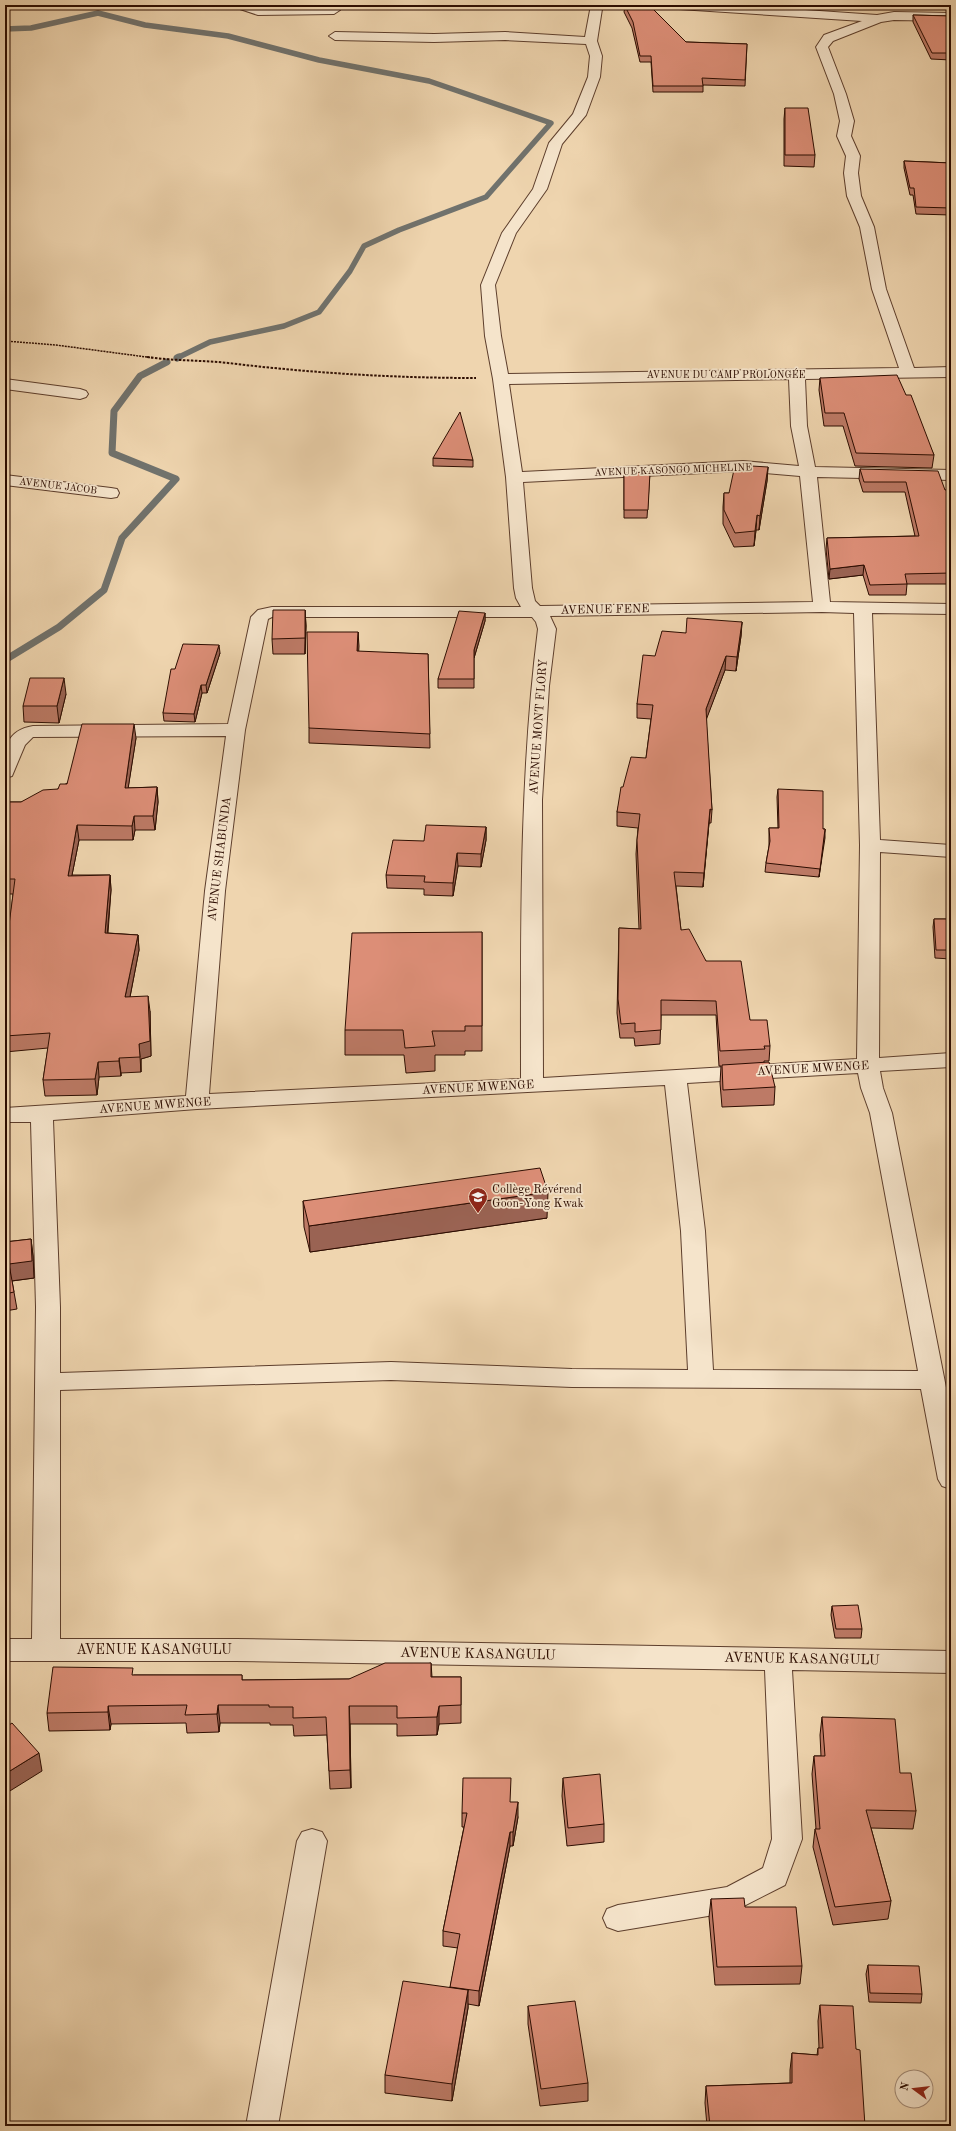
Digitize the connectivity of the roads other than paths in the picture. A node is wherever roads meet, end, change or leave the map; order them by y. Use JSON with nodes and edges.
{"nodes":[{"id":1,"x":241,"y":5,"type":"edge"},
{"id":2,"x":602,"y":5,"type":"edge"},
{"id":3,"x":679,"y":5,"type":"edge"},
{"id":4,"x":333,"y":8,"type":"edge"},
{"id":5,"x":951,"y":17,"type":"edge"},
{"id":6,"x":878,"y":19,"type":"junction"},
{"id":7,"x":591,"y":41,"type":"junction"},
{"id":8,"x":951,"y":372,"type":"edge"},
{"id":9,"x":908,"y":373,"type":"junction"},
{"id":10,"x":797,"y":375,"type":"junction"},
{"id":11,"x":501,"y":378,"type":"junction"},
{"id":12,"x":5,"y":384,"type":"edge"},
{"id":13,"x":80,"y":394,"type":"dead end"},
{"id":14,"x":808,"y":472,"type":"junction"},
{"id":15,"x":951,"y":475,"type":"edge"},
{"id":16,"x":514,"y":477,"type":"junction"},
{"id":17,"x":5,"y":480,"type":"edge"},
{"id":18,"x":111,"y":493,"type":"dead end"},
{"id":19,"x":822,"y":607,"type":"junction"},
{"id":20,"x":863,"y":609,"type":"junction"},
{"id":21,"x":951,"y":609,"type":"edge"},
{"id":22,"x":538,"y":612,"type":"junction"},
{"id":23,"x":260,"y":617,"type":"joint"},
{"id":24,"x":236,"y":730,"type":"junction"},
{"id":25,"x":5,"y":772,"type":"edge"},
{"id":26,"x":870,"y":845,"type":"junction"},
{"id":27,"x":951,"y":851,"type":"edge"},
{"id":28,"x":951,"y":1060,"type":"edge"},
{"id":29,"x":868,"y":1066,"type":"junction"},
{"id":30,"x":675,"y":1077,"type":"junction"},
{"id":31,"x":532,"y":1086,"type":"junction"},
{"id":32,"x":197,"y":1102,"type":"junction"},
{"id":33,"x":42,"y":1114,"type":"junction"},
{"id":34,"x":5,"y":1115,"type":"edge"},
{"id":35,"x":701,"y":1378,"type":"junction"},
{"id":36,"x":932,"y":1380,"type":"junction"},
{"id":37,"x":47,"y":1382,"type":"junction"},
{"id":38,"x":951,"y":1479,"type":"edge"},
{"id":39,"x":46,"y":1649,"type":"junction"},
{"id":40,"x":5,"y":1650,"type":"edge"},
{"id":41,"x":778,"y":1659,"type":"junction"},
{"id":42,"x":951,"y":1662,"type":"edge"},
{"id":43,"x":312,"y":1841,"type":"dead end"},
{"id":44,"x":618,"y":1918,"type":"dead end"},
{"id":45,"x":262,"y":2126,"type":"edge"}],
"edges":[{"from":1,"to":4,"type":"street"},
{"from":2,"to":7,"type":"street"},
{"from":3,"to":6,"type":"street"},
{"from":4,"to":7,"type":"street"},
{"from":5,"to":6,"type":"street"},
{"from":6,"to":9,"type":"street"},
{"from":7,"to":11,"type":"street","name":"AVENUE MONT FLORY"},
{"from":8,"to":9,"type":"street","name":"AVENUE DU CAMP PROLONGÉE"},
{"from":9,"to":10,"type":"street","name":"AVENUE DU CAMP PROLONGÉE"},
{"from":10,"to":11,"type":"street","name":"AVENUE DU CAMP PROLONGÉE"},
{"from":10,"to":14,"type":"street"},
{"from":11,"to":16,"type":"street","name":"AVENUE MONT FLORY"},
{"from":12,"to":13,"type":"street"},
{"from":14,"to":15,"type":"street","name":"AVENUE KASONGO MICHELINE"},
{"from":14,"to":16,"type":"street","name":"AVENUE KASONGO MICHELINE"},
{"from":14,"to":19,"type":"street"},
{"from":16,"to":22,"type":"street","name":"AVENUE MONT FLORY"},
{"from":17,"to":18,"type":"street","name":"AVENUE JACOB"},
{"from":19,"to":20,"type":"street","name":"AVENUE FENE"},
{"from":19,"to":22,"type":"street","name":"AVENUE FENE"},
{"from":20,"to":21,"type":"street","name":"AVENUE FENE"},
{"from":20,"to":26,"type":"street"},
{"from":22,"to":23,"type":"street","name":"AVENUE FENE"},
{"from":22,"to":31,"type":"street","name":"AVENUE MONT FLORY"},
{"from":23,"to":24,"type":"street","name":"AVENUE SHABUNDA"},
{"from":24,"to":25,"type":"street"},
{"from":24,"to":32,"type":"street","name":"AVENUE SHABUNDA"},
{"from":26,"to":27,"type":"street"},
{"from":26,"to":29,"type":"street"},
{"from":28,"to":29,"type":"street","name":"AVENUE MWENGE"},
{"from":29,"to":30,"type":"street","name":"AVENUE MWENGE"},
{"from":29,"to":36,"type":"street"},
{"from":30,"to":31,"type":"street","name":"AVENUE MWENGE"},
{"from":30,"to":35,"type":"street"},
{"from":31,"to":32,"type":"street","name":"AVENUE MWENGE"},
{"from":32,"to":33,"type":"street","name":"AVENUE MWENGE"},
{"from":33,"to":34,"type":"street","name":"AVENUE MWENGE"},
{"from":33,"to":37,"type":"street"},
{"from":35,"to":36,"type":"street"},
{"from":35,"to":37,"type":"street"},
{"from":36,"to":38,"type":"street"},
{"from":37,"to":39,"type":"street"},
{"from":39,"to":40,"type":"street","name":"AVENUE KASANGULU"},
{"from":39,"to":41,"type":"street","name":"AVENUE KASANGULU"},
{"from":41,"to":42,"type":"street","name":"AVENUE KASANGULU"},
{"from":41,"to":44,"type":"street"},
{"from":43,"to":45,"type":"street"}]}
